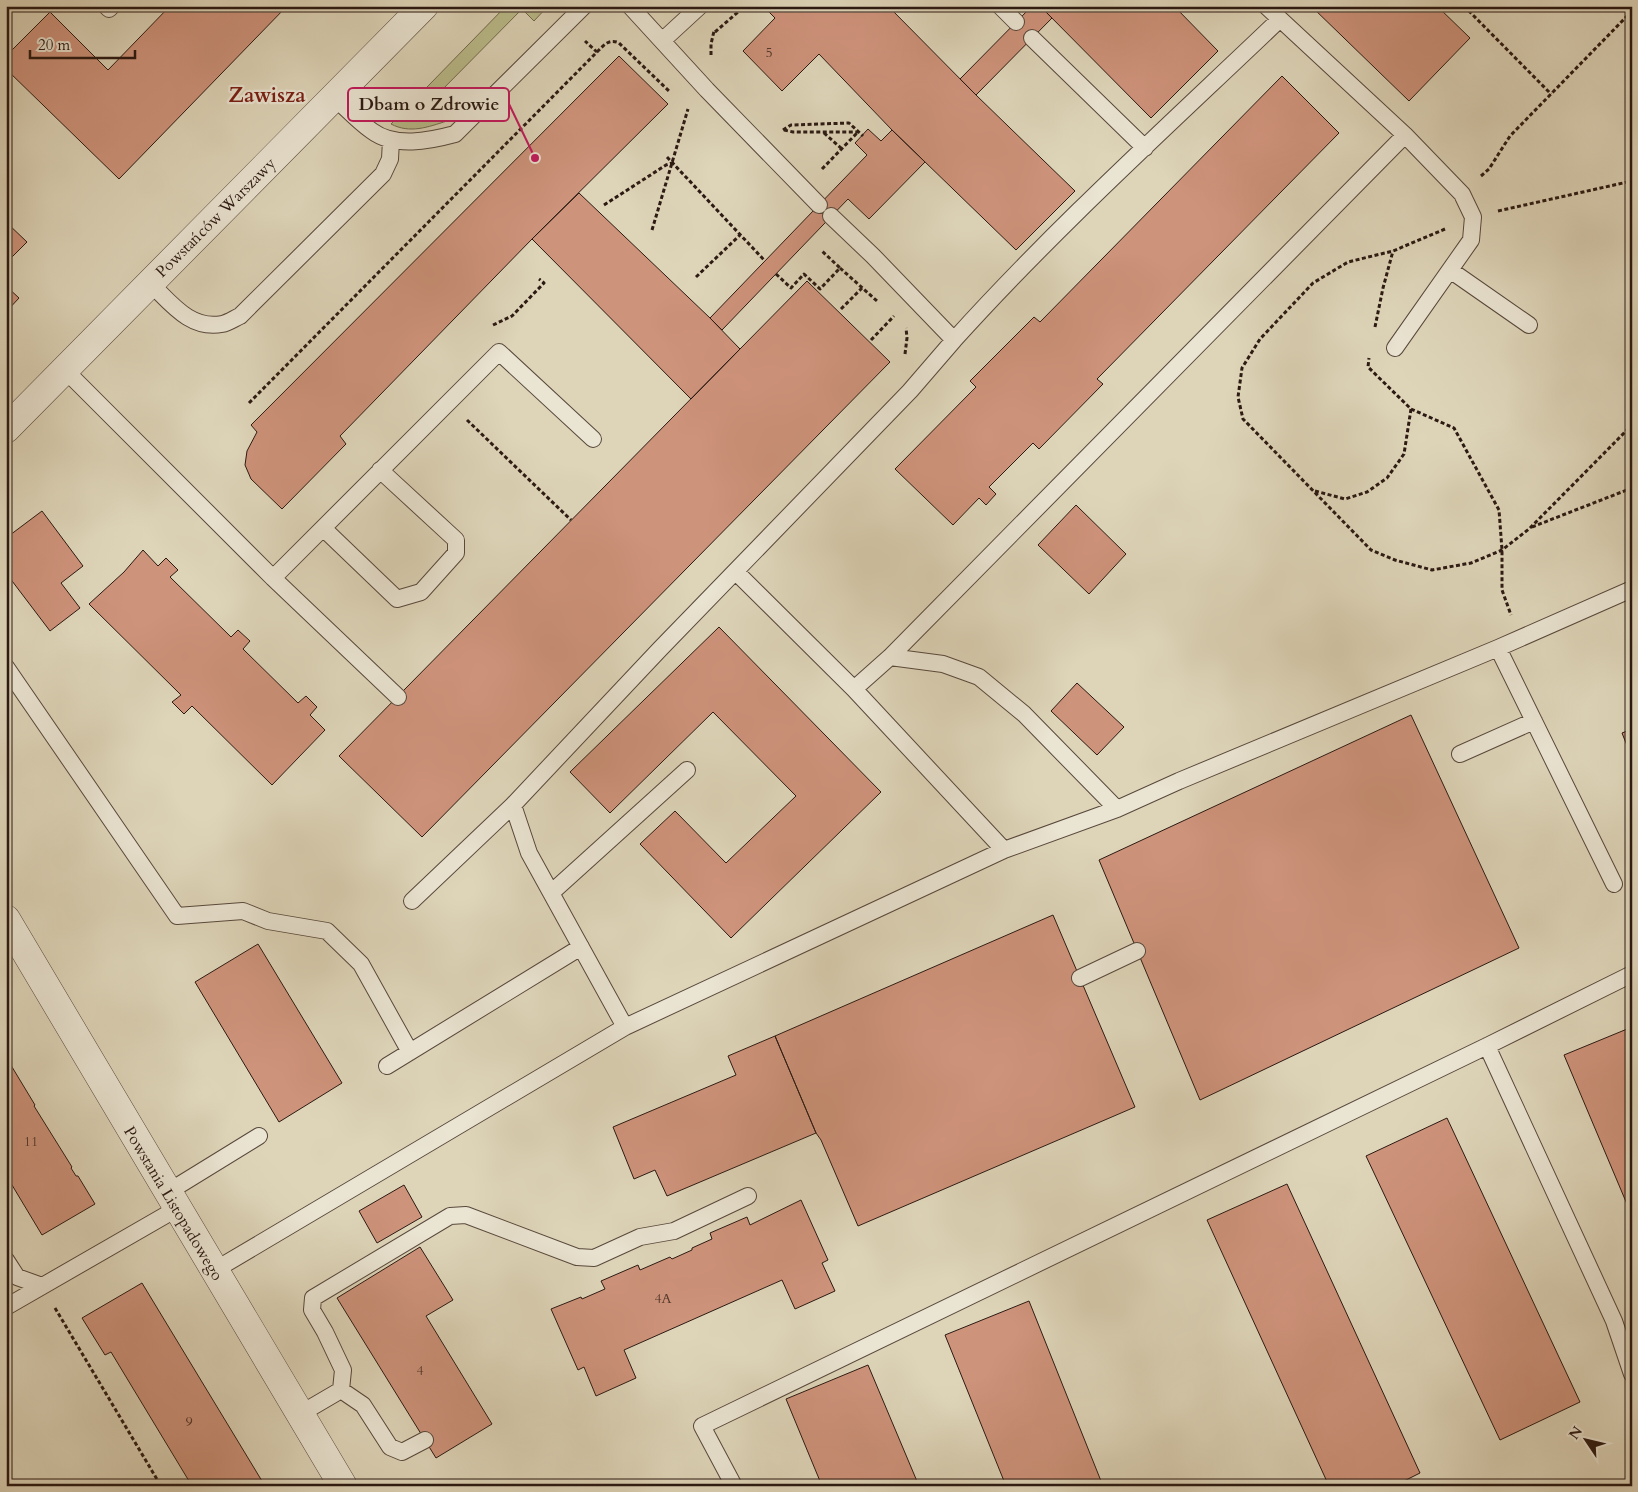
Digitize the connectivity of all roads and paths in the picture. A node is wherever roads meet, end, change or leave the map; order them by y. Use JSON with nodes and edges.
{"nodes":[{"id":1,"x":106,"y":6,"type":"edge"},
{"id":2,"x":112,"y":6,"type":"edge"},
{"id":3,"x":424,"y":6,"type":"edge"},
{"id":4,"x":584,"y":6,"type":"edge"},
{"id":5,"x":630,"y":6,"type":"edge"},
{"id":6,"x":700,"y":6,"type":"edge"},
{"id":7,"x":745,"y":6,"type":"edge"},
{"id":8,"x":1000,"y":6,"type":"edge"},
{"id":9,"x":1266,"y":6,"type":"edge"},
{"id":10,"x":1468,"y":6,"type":"edge"},
{"id":11,"x":1632,"y":12,"type":"edge"},
{"id":12,"x":1280,"y":19,"type":"junction"},
{"id":13,"x":1016,"y":22,"type":"dead end"},
{"id":14,"x":714,"y":33,"type":"dead end"},
{"id":15,"x":1032,"y":38,"type":"dead end"},
{"id":16,"x":583,"y":39,"type":"dead end"},
{"id":17,"x":662,"y":41,"type":"junction"},
{"id":18,"x":708,"y":41,"type":"dead end"},
{"id":19,"x":711,"y":44,"type":"dead end"},
{"id":20,"x":597,"y":52,"type":"junction"},
{"id":21,"x":1551,"y":94,"type":"junction"},
{"id":22,"x":334,"y":97,"type":"junction"},
{"id":23,"x":675,"y":97,"type":"dead end"},
{"id":24,"x":682,"y":103,"type":"dead end"},
{"id":25,"x":778,"y":130,"type":"dead end"},
{"id":26,"x":784,"y":130,"type":"junction"},
{"id":27,"x":824,"y":132,"type":"junction"},
{"id":28,"x":858,"y":132,"type":"junction"},
{"id":29,"x":862,"y":136,"type":"dead end"},
{"id":30,"x":1405,"y":136,"type":"junction"},
{"id":31,"x":391,"y":140,"type":"junction"},
{"id":32,"x":1145,"y":148,"type":"junction"},
{"id":33,"x":842,"y":149,"type":"junction"},
{"id":34,"x":668,"y":157,"type":"dead end"},
{"id":35,"x":672,"y":163,"type":"junction"},
{"id":36,"x":818,"y":174,"type":"dead end"},
{"id":37,"x":1632,"y":181,"type":"edge"},
{"id":38,"x":1462,"y":194,"type":"junction"},
{"id":39,"x":604,"y":205,"type":"dead end"},
{"id":40,"x":819,"y":205,"type":"dead end"},
{"id":41,"x":831,"y":216,"type":"dead end"},
{"id":42,"x":1473,"y":217,"type":"junction"},
{"id":43,"x":652,"y":230,"type":"dead end"},
{"id":44,"x":740,"y":235,"type":"junction"},
{"id":45,"x":822,"y":251,"type":"dead end"},
{"id":46,"x":1393,"y":251,"type":"junction"},
{"id":47,"x":765,"y":262,"type":"dead end"},
{"id":48,"x":840,"y":268,"type":"junction"},
{"id":49,"x":1450,"y":270,"type":"junction"},
{"id":50,"x":776,"y":274,"type":"dead end"},
{"id":51,"x":696,"y":276,"type":"dead end"},
{"id":52,"x":539,"y":278,"type":"dead end"},
{"id":53,"x":150,"y":283,"type":"junction"},
{"id":54,"x":862,"y":288,"type":"junction"},
{"id":55,"x":882,"y":303,"type":"dead end"},
{"id":56,"x":840,"y":310,"type":"dead end"},
{"id":57,"x":898,"y":312,"type":"dead end"},
{"id":58,"x":906,"y":323,"type":"dead end"},
{"id":59,"x":1530,"y":325,"type":"dead end"},
{"id":60,"x":489,"y":327,"type":"dead end"},
{"id":61,"x":1374,"y":332,"type":"dead end"},
{"id":62,"x":871,"y":340,"type":"dead end"},
{"id":63,"x":954,"y":340,"type":"junction"},
{"id":64,"x":1395,"y":348,"type":"dead end"},
{"id":65,"x":1371,"y":349,"type":"dead end"},
{"id":66,"x":904,"y":360,"type":"dead end"},
{"id":67,"x":65,"y":370,"type":"junction"},
{"id":68,"x":249,"y":403,"type":"dead end"},
{"id":69,"x":1411,"y":409,"type":"junction"},
{"id":70,"x":466,"y":420,"type":"dead end"},
{"id":71,"x":1632,"y":425,"type":"edge"},
{"id":72,"x":6,"y":429,"type":"edge"},
{"id":73,"x":593,"y":439,"type":"dead end"},
{"id":74,"x":380,"y":470,"type":"junction"},
{"id":75,"x":1632,"y":488,"type":"edge"},
{"id":76,"x":1314,"y":491,"type":"junction"},
{"id":77,"x":571,"y":520,"type":"dead end"},
{"id":78,"x":323,"y":528,"type":"junction"},
{"id":79,"x":1529,"y":528,"type":"junction"},
{"id":80,"x":1502,"y":550,"type":"junction"},
{"id":81,"x":736,"y":572,"type":"junction"},
{"id":82,"x":273,"y":578,"type":"junction"},
{"id":83,"x":1632,"y":589,"type":"edge"},
{"id":84,"x":1519,"y":638,"type":"junction"},
{"id":85,"x":1498,"y":648,"type":"junction"},
{"id":86,"x":890,"y":657,"type":"junction"},
{"id":87,"x":6,"y":667,"type":"edge"},
{"id":88,"x":854,"y":689,"type":"junction"},
{"id":89,"x":398,"y":696,"type":"dead end"},
{"id":90,"x":1534,"y":721,"type":"junction"},
{"id":91,"x":1460,"y":754,"type":"dead end"},
{"id":92,"x":687,"y":770,"type":"dead end"},
{"id":93,"x":513,"y":805,"type":"junction"},
{"id":94,"x":1116,"y":809,"type":"junction"},
{"id":95,"x":1004,"y":850,"type":"junction"},
{"id":96,"x":1614,"y":884,"type":"dead end"},
{"id":97,"x":551,"y":893,"type":"junction"},
{"id":98,"x":412,"y":901,"type":"dead end"},
{"id":99,"x":6,"y":919,"type":"edge"},
{"id":100,"x":581,"y":947,"type":"junction"},
{"id":101,"x":1137,"y":951,"type":"dead end"},
{"id":102,"x":1632,"y":974,"type":"edge"},
{"id":103,"x":1080,"y":978,"type":"dead end"},
{"id":104,"x":625,"y":1027,"type":"junction"},
{"id":105,"x":1487,"y":1046,"type":"junction"},
{"id":106,"x":410,"y":1052,"type":"junction"},
{"id":107,"x":387,"y":1066,"type":"dead end"},
{"id":108,"x":260,"y":1136,"type":"dead end"},
{"id":109,"x":748,"y":1196,"type":"dead end"},
{"id":110,"x":173,"y":1200,"type":"junction"},
{"id":111,"x":6,"y":1260,"type":"edge"},
{"id":112,"x":215,"y":1270,"type":"junction"},
{"id":113,"x":42,"y":1286,"type":"junction"},
{"id":114,"x":6,"y":1307,"type":"edge"},
{"id":115,"x":1614,"y":1321,"type":"junction"},
{"id":116,"x":1632,"y":1340,"type":"edge"},
{"id":117,"x":1632,"y":1374,"type":"edge"},
{"id":118,"x":341,"y":1390,"type":"junction"},
{"id":119,"x":300,"y":1414,"type":"junction"},
{"id":120,"x":425,"y":1440,"type":"dead end"},
{"id":121,"x":161,"y":1486,"type":"edge"},
{"id":122,"x":343,"y":1486,"type":"edge"},
{"id":123,"x":734,"y":1486,"type":"edge"}],
"edges":[{"from":1,"to":2,"type":"lane"},
{"from":3,"to":22,"type":"street","name":"Powstańców Warszawy"},
{"from":4,"to":31,"type":"lane"},
{"from":5,"to":17,"type":"lane"},
{"from":6,"to":17,"type":"lane"},
{"from":7,"to":14,"type":"path"},
{"from":8,"to":13,"type":"lane"},
{"from":9,"to":12,"type":"lane"},
{"from":10,"to":21,"type":"path"},
{"from":11,"to":21,"type":"path"},
{"from":12,"to":30,"type":"lane"},
{"from":12,"to":32,"type":"lane"},
{"from":15,"to":32,"type":"lane"},
{"from":16,"to":20,"type":"path"},
{"from":17,"to":40,"type":"lane"},
{"from":18,"to":19,"type":"path"},
{"from":20,"to":23,"type":"path"},
{"from":20,"to":68,"type":"path"},
{"from":21,"to":38,"type":"path"},
{"from":22,"to":31,"type":"lane"},
{"from":22,"to":53,"type":"street","name":"Powstańców Warszawy"},
{"from":24,"to":35,"type":"path"},
{"from":25,"to":26,"type":"path"},
{"from":26,"to":27,"type":"path"},
{"from":26,"to":28,"type":"path"},
{"from":27,"to":28,"type":"path"},
{"from":27,"to":33,"type":"path"},
{"from":28,"to":29,"type":"path"},
{"from":28,"to":33,"type":"path"},
{"from":30,"to":38,"type":"lane"},
{"from":30,"to":86,"type":"lane"},
{"from":31,"to":53,"type":"lane"},
{"from":32,"to":63,"type":"lane"},
{"from":33,"to":36,"type":"path"},
{"from":34,"to":35,"type":"path"},
{"from":35,"to":39,"type":"path"},
{"from":35,"to":43,"type":"path"},
{"from":35,"to":44,"type":"path"},
{"from":37,"to":42,"type":"path"},
{"from":38,"to":42,"type":"lane"},
{"from":41,"to":63,"type":"lane"},
{"from":42,"to":46,"type":"path"},
{"from":42,"to":49,"type":"lane"},
{"from":44,"to":47,"type":"path"},
{"from":44,"to":51,"type":"path"},
{"from":45,"to":48,"type":"path"},
{"from":46,"to":61,"type":"path"},
{"from":46,"to":76,"type":"path"},
{"from":48,"to":50,"type":"path"},
{"from":48,"to":54,"type":"path"},
{"from":49,"to":59,"type":"lane"},
{"from":49,"to":64,"type":"lane"},
{"from":52,"to":60,"type":"path"},
{"from":53,"to":67,"type":"street","name":"Powstańców Warszawy"},
{"from":54,"to":55,"type":"path"},
{"from":54,"to":56,"type":"path"},
{"from":57,"to":62,"type":"path"},
{"from":58,"to":66,"type":"path"},
{"from":63,"to":81,"type":"lane"},
{"from":65,"to":69,"type":"path"},
{"from":67,"to":72,"type":"street","name":"Powstańców Warszawy"},
{"from":67,"to":82,"type":"lane"},
{"from":69,"to":76,"type":"path"},
{"from":69,"to":80,"type":"path"},
{"from":70,"to":77,"type":"path"},
{"from":71,"to":79,"type":"path"},
{"from":73,"to":74,"type":"lane"},
{"from":74,"to":78,"type":"lane"},
{"from":74,"to":78,"type":"lane"},
{"from":75,"to":79,"type":"path"},
{"from":76,"to":80,"type":"path"},
{"from":78,"to":82,"type":"lane"},
{"from":79,"to":80,"type":"path"},
{"from":80,"to":84,"type":"path"},
{"from":81,"to":88,"type":"lane"},
{"from":81,"to":93,"type":"lane"},
{"from":82,"to":89,"type":"lane"},
{"from":83,"to":84,"type":"lane"},
{"from":84,"to":85,"type":"lane"},
{"from":85,"to":90,"type":"lane"},
{"from":85,"to":94,"type":"lane"},
{"from":86,"to":88,"type":"lane"},
{"from":86,"to":94,"type":"lane"},
{"from":87,"to":106,"type":"lane"},
{"from":88,"to":95,"type":"lane"},
{"from":90,"to":91,"type":"lane"},
{"from":90,"to":96,"type":"lane"},
{"from":92,"to":97,"type":"lane"},
{"from":93,"to":97,"type":"lane"},
{"from":93,"to":98,"type":"lane"},
{"from":94,"to":95,"type":"lane"},
{"from":95,"to":104,"type":"lane"},
{"from":97,"to":100,"type":"lane"},
{"from":99,"to":110,"type":"street","name":"Powstania Listopadowego"},
{"from":100,"to":104,"type":"lane"},
{"from":100,"to":106,"type":"lane"},
{"from":101,"to":103,"type":"lane"},
{"from":102,"to":105,"type":"lane"},
{"from":104,"to":112,"type":"lane"},
{"from":105,"to":115,"type":"lane"},
{"from":105,"to":123,"type":"lane"},
{"from":106,"to":107,"type":"lane"},
{"from":108,"to":110,"type":"lane"},
{"from":109,"to":118,"type":"lane"},
{"from":110,"to":112,"type":"street","name":"Powstania Listopadowego"},
{"from":110,"to":113,"type":"lane"},
{"from":111,"to":113,"type":"lane"},
{"from":112,"to":119,"type":"street","name":"Powstania Listopadowego"},
{"from":113,"to":114,"type":"lane"},
{"from":113,"to":121,"type":"path"},
{"from":115,"to":116,"type":"lane"},
{"from":115,"to":117,"type":"lane"},
{"from":118,"to":119,"type":"lane"},
{"from":118,"to":120,"type":"lane"},
{"from":119,"to":122,"type":"street","name":"Powstania Listopadowego"}]}
